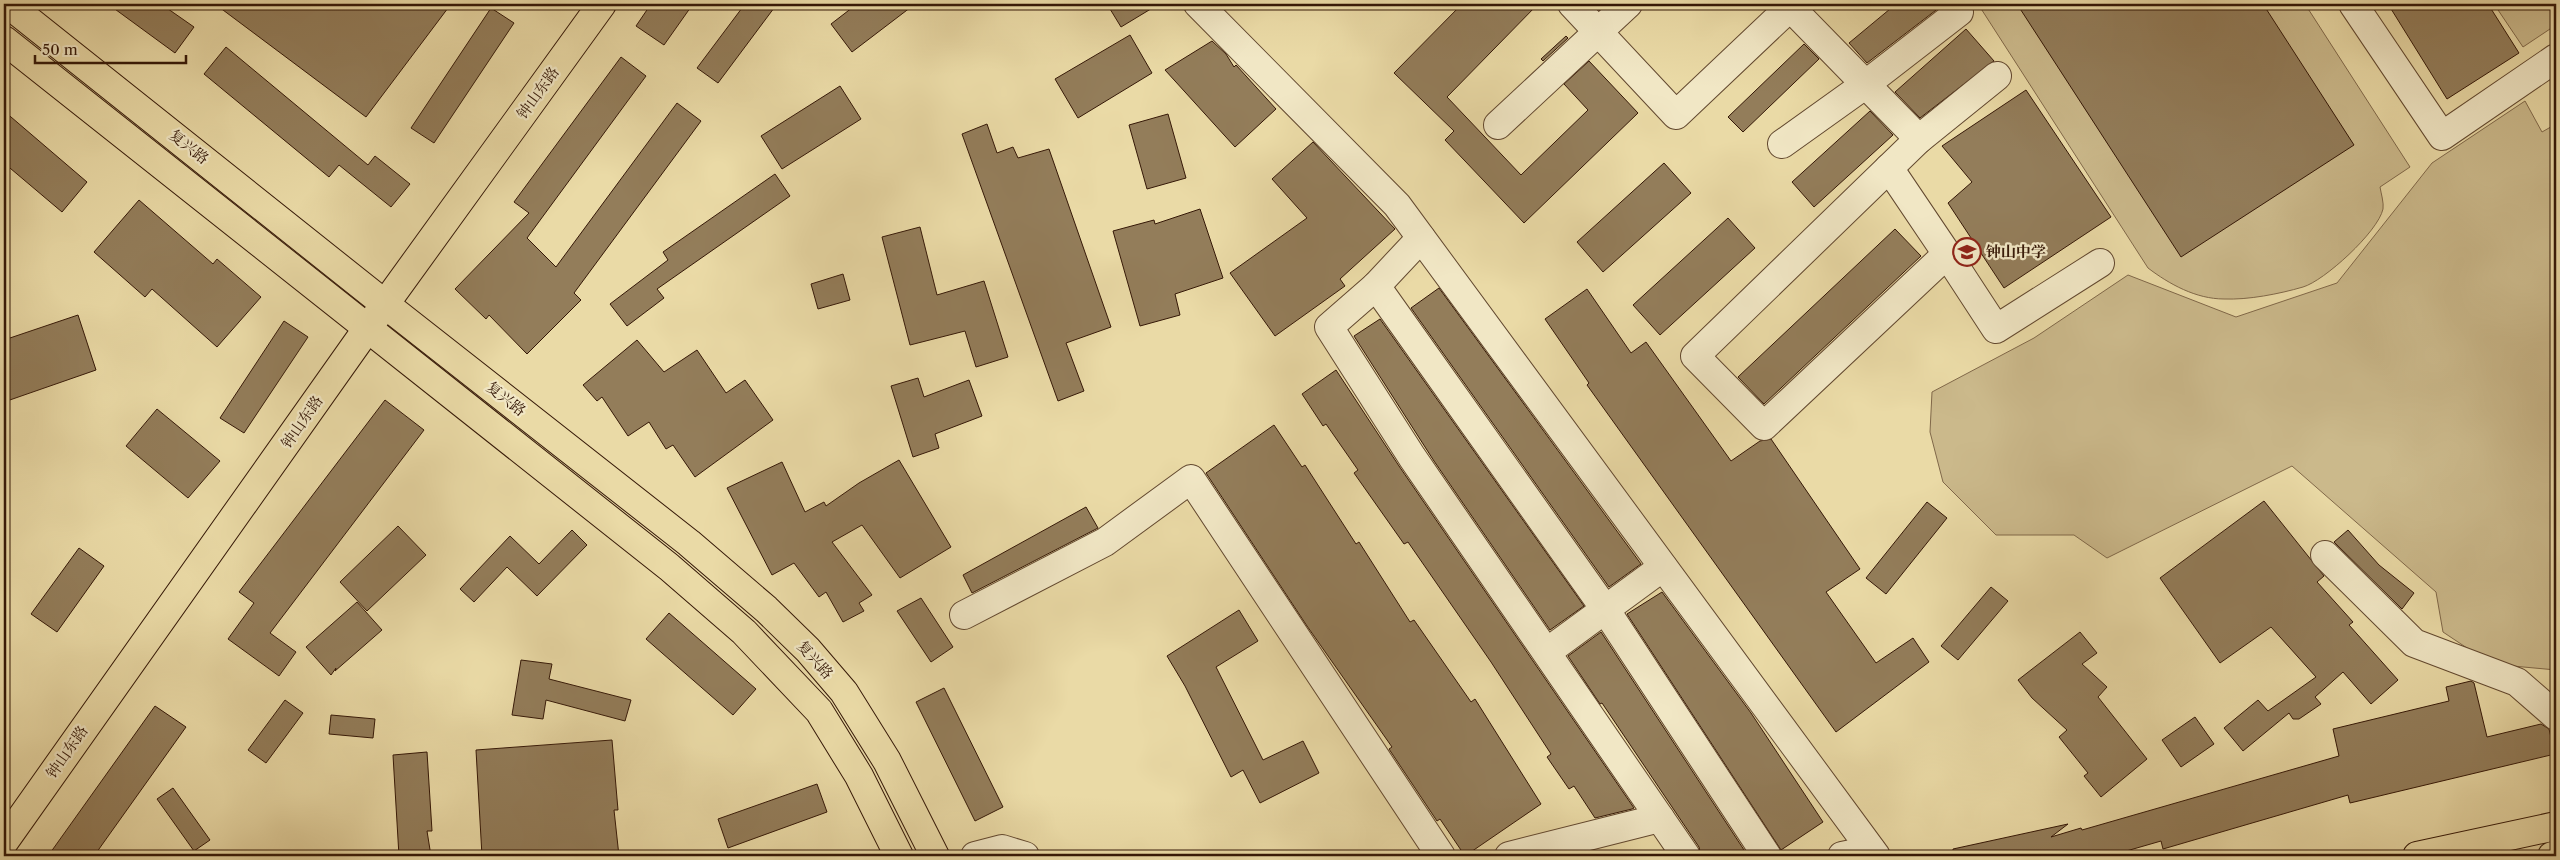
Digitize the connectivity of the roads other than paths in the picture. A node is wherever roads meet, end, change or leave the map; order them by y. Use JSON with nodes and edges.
{"nodes":[{"id":1,"x":8,"y":4,"type":"edge"},
{"id":2,"x":578,"y":4,"type":"edge"},
{"id":3,"x":602,"y":4,"type":"edge"},
{"id":4,"x":1198,"y":4,"type":"edge"},
{"id":5,"x":1572,"y":4,"type":"edge"},
{"id":6,"x":1628,"y":4,"type":"edge"},
{"id":7,"x":2353,"y":4,"type":"edge"},
{"id":8,"x":1792,"y":5,"type":"edge"},
{"id":9,"x":1959,"y":12,"type":"dead end"},
{"id":10,"x":1598,"y":32,"type":"junction"},
{"id":11,"x":4,"y":40,"type":"edge"},
{"id":12,"x":2556,"y":58,"type":"edge"},
{"id":13,"x":1997,"y":76,"type":"dead end"},
{"id":14,"x":1866,"y":84,"type":"junction"},
{"id":15,"x":1498,"y":125,"type":"dead end"},
{"id":16,"x":1919,"y":139,"type":"junction"},
{"id":17,"x":1782,"y":144,"type":"dead end"},
{"id":18,"x":1889,"y":168,"type":"junction"},
{"id":19,"x":1421,"y":238,"type":"junction"},
{"id":20,"x":1946,"y":254,"type":"junction"},
{"id":21,"x":2100,"y":263,"type":"dead end"},
{"id":22,"x":1376,"y":286,"type":"junction"},
{"id":23,"x":379,"y":299,"type":"junction"},
{"id":24,"x":360,"y":324,"type":"junction"},
{"id":25,"x":2325,"y":555,"type":"dead end"},
{"id":26,"x":1663,"y":567,"type":"junction"},
{"id":27,"x":1605,"y":609,"type":"junction"},
{"id":28,"x":964,"y":615,"type":"dead end"},
{"id":29,"x":1547,"y":652,"type":"junction"},
{"id":30,"x":2556,"y":716,"type":"edge"},
{"id":31,"x":4,"y":811,"type":"edge"},
{"id":32,"x":1660,"y":818,"type":"junction"},
{"id":33,"x":2556,"y":826,"type":"edge"},
{"id":34,"x":4,"y":842,"type":"edge"},
{"id":35,"x":1874,"y":853,"type":"edge"},
{"id":36,"x":2556,"y":855,"type":"edge"},
{"id":37,"x":899,"y":856,"type":"edge"},
{"id":38,"x":935,"y":856,"type":"edge"},
{"id":39,"x":975,"y":856,"type":"edge"},
{"id":40,"x":1024,"y":856,"type":"edge"},
{"id":41,"x":1440,"y":856,"type":"edge"},
{"id":42,"x":1509,"y":856,"type":"edge"},
{"id":43,"x":1686,"y":856,"type":"edge"},
{"id":44,"x":1767,"y":856,"type":"edge"},
{"id":45,"x":1842,"y":856,"type":"edge"},
{"id":46,"x":2417,"y":856,"type":"edge"},
{"id":47,"x":2552,"y":856,"type":"edge"}],
"edges":[{"from":1,"to":23,"type":"main road","name":"复兴路"},
{"from":2,"to":23,"type":"main road","name":"钟山东路"},
{"from":3,"to":23,"type":"main road","name":"钟山东路"},
{"from":4,"to":19,"type":"street"},
{"from":5,"to":10,"type":"street"},
{"from":6,"to":10,"type":"street"},
{"from":7,"to":12,"type":"street"},
{"from":8,"to":10,"type":"street"},
{"from":8,"to":14,"type":"street"},
{"from":9,"to":14,"type":"street"},
{"from":10,"to":15,"type":"street"},
{"from":11,"to":24,"type":"main road","name":"复兴路"},
{"from":13,"to":16,"type":"street"},
{"from":14,"to":16,"type":"street"},
{"from":14,"to":17,"type":"street"},
{"from":16,"to":18,"type":"street"},
{"from":18,"to":20,"type":"street"},
{"from":18,"to":20,"type":"street"},
{"from":19,"to":22,"type":"street"},
{"from":19,"to":26,"type":"street"},
{"from":20,"to":21,"type":"street"},
{"from":22,"to":27,"type":"street"},
{"from":22,"to":29,"type":"street"},
{"from":23,"to":24,"type":"main road","name":"钟山东路"},
{"from":23,"to":38,"type":"main road","name":"复兴路"},
{"from":24,"to":31,"type":"main road","name":"钟山东路"},
{"from":24,"to":34,"type":"main road","name":"钟山东路"},
{"from":24,"to":37,"type":"main road","name":"复兴路"},
{"from":25,"to":30,"type":"street"},
{"from":26,"to":27,"type":"street"},
{"from":26,"to":35,"type":"street"},
{"from":27,"to":29,"type":"street"},
{"from":27,"to":44,"type":"street"},
{"from":28,"to":41,"type":"street"},
{"from":29,"to":32,"type":"street"},
{"from":32,"to":42,"type":"street"},
{"from":32,"to":43,"type":"street"},
{"from":33,"to":46,"type":"main road"},
{"from":35,"to":45,"type":"street"},
{"from":36,"to":47,"type":"main road"},
{"from":39,"to":40,"type":"street"}]}
